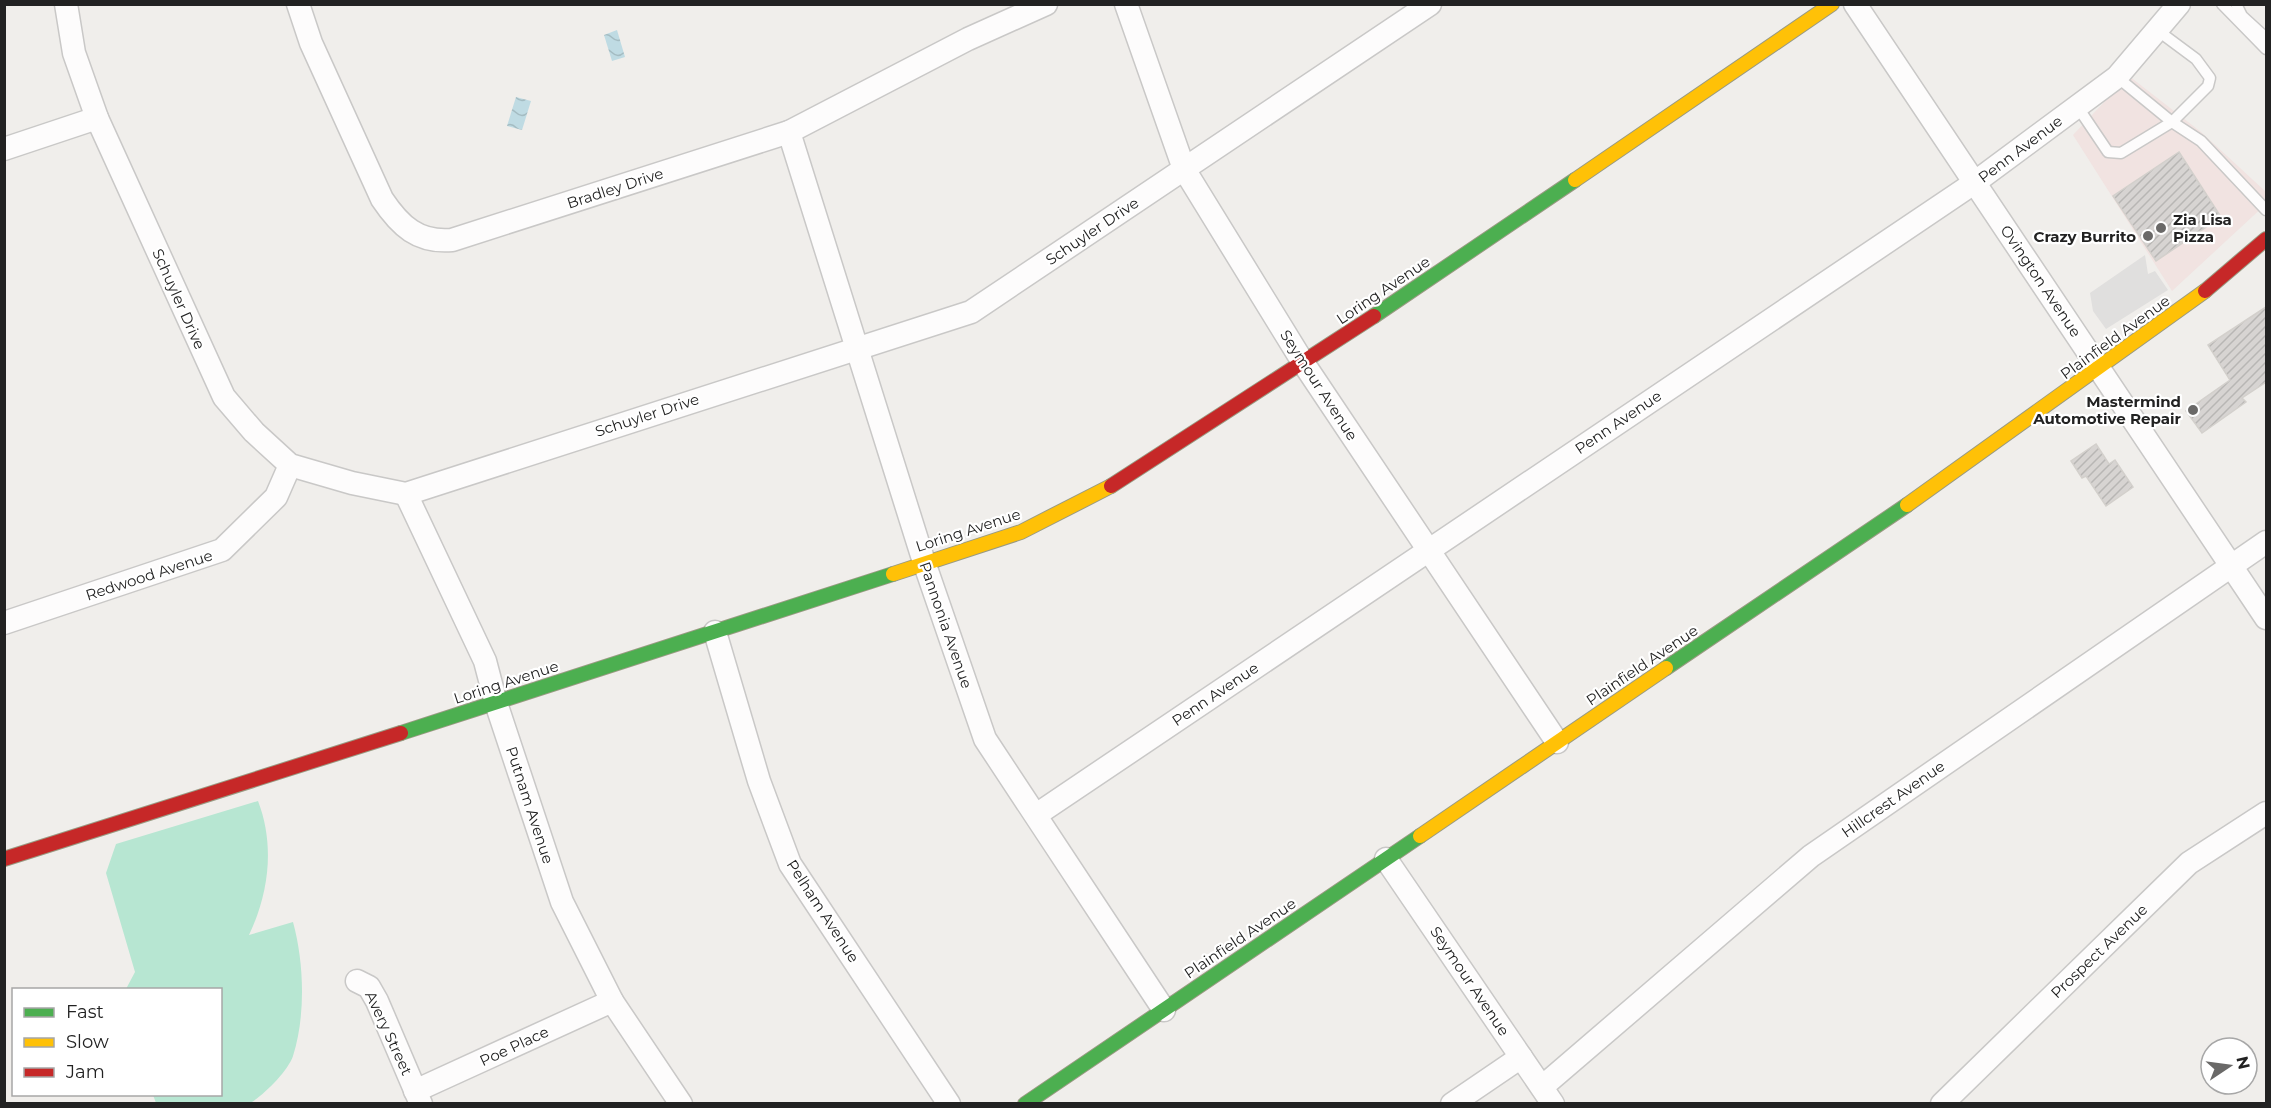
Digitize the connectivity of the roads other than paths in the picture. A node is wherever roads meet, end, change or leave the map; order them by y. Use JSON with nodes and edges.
{"nodes":[{"id":1,"x":66,"y":4,"type":"edge"},
{"id":2,"x":298,"y":4,"type":"edge"},
{"id":3,"x":1046,"y":4,"type":"edge"},
{"id":4,"x":1126,"y":4,"type":"edge"},
{"id":5,"x":1430,"y":4,"type":"edge"},
{"id":6,"x":1832,"y":4,"type":"edge"},
{"id":7,"x":1855,"y":4,"type":"edge"},
{"id":8,"x":2179,"y":4,"type":"edge"},
{"id":9,"x":2222,"y":4,"type":"edge"},
{"id":10,"x":2236,"y":4,"type":"edge"},
{"id":11,"x":2157,"y":30,"type":"junction"},
{"id":12,"x":2266,"y":38,"type":"edge"},
{"id":13,"x":2266,"y":49,"type":"edge"},
{"id":14,"x":2117,"y":76,"type":"junction"},
{"id":15,"x":2077,"y":106,"type":"junction"},
{"id":16,"x":97,"y":118,"type":"junction"},
{"id":17,"x":2172,"y":122,"type":"junction"},
{"id":18,"x":789,"y":132,"type":"junction"},
{"id":19,"x":4,"y":149,"type":"edge"},
{"id":20,"x":1184,"y":169,"type":"junction"},
{"id":21,"x":1974,"y":183,"type":"junction"},
{"id":22,"x":2266,"y":210,"type":"edge"},
{"id":23,"x":2266,"y":239,"type":"edge"},
{"id":24,"x":856,"y":347,"type":"junction"},
{"id":25,"x":1304,"y":364,"type":"junction"},
{"id":26,"x":2099,"y":369,"type":"junction"},
{"id":27,"x":290,"y":465,"type":"junction"},
{"id":28,"x":406,"y":494,"type":"junction"},
{"id":29,"x":2266,"y":542,"type":"edge"},
{"id":30,"x":1428,"y":550,"type":"junction"},
{"id":31,"x":924,"y":562,"type":"junction"},
{"id":32,"x":2232,"y":564,"type":"junction"},
{"id":33,"x":2266,"y":618,"type":"edge"},
{"id":34,"x":4,"y":622,"type":"edge"},
{"id":35,"x":715,"y":632,"type":"junction"},
{"id":36,"x":496,"y":703,"type":"junction"},
{"id":37,"x":1557,"y":742,"type":"junction"},
{"id":38,"x":2266,"y":813,"type":"edge"},
{"id":39,"x":1036,"y":814,"type":"junction"},
{"id":40,"x":4,"y":859,"type":"edge"},
{"id":41,"x":1386,"y":859,"type":"junction"},
{"id":42,"x":357,"y":981,"type":"dead end"},
{"id":43,"x":612,"y":1001,"type":"junction"},
{"id":44,"x":1164,"y":1010,"type":"junction"},
{"id":45,"x":1521,"y":1057,"type":"junction"},
{"id":46,"x":1547,"y":1095,"type":"edge"},
{"id":47,"x":418,"y":1097,"type":"edge"},
{"id":48,"x":681,"y":1104,"type":"edge"},
{"id":49,"x":949,"y":1104,"type":"edge"},
{"id":50,"x":1026,"y":1104,"type":"edge"},
{"id":51,"x":1452,"y":1104,"type":"edge"},
{"id":52,"x":1942,"y":1104,"type":"edge"}],
"edges":[{"from":1,"to":16,"type":"street","name":"Schuyler Drive"},
{"from":2,"to":18,"type":"street","name":"Bradley Drive"},
{"from":3,"to":18,"type":"street","name":"Bradley Drive"},
{"from":4,"to":20,"type":"street","name":"Seymour Avenue"},
{"from":5,"to":20,"type":"street","name":"Schuyler Drive"},
{"from":6,"to":25,"type":"street","name":"Loring Avenue"},
{"from":7,"to":21,"type":"street","name":"Ovington Avenue"},
{"from":8,"to":11,"type":"street","name":"Penn Avenue"},
{"from":9,"to":13,"type":"lane"},
{"from":10,"to":12,"type":"lane"},
{"from":11,"to":14,"type":"street","name":"Penn Avenue"},
{"from":11,"to":17,"type":"lane"},
{"from":14,"to":15,"type":"street","name":"Penn Avenue"},
{"from":14,"to":17,"type":"lane"},
{"from":15,"to":17,"type":"lane"},
{"from":15,"to":21,"type":"street","name":"Penn Avenue"},
{"from":16,"to":19,"type":"street"},
{"from":16,"to":27,"type":"street","name":"Schuyler Drive"},
{"from":17,"to":22,"type":"lane"},
{"from":18,"to":24,"type":"street","name":"Pannonia Avenue"},
{"from":20,"to":24,"type":"street","name":"Schuyler Drive"},
{"from":20,"to":25,"type":"street","name":"Seymour Avenue"},
{"from":21,"to":26,"type":"street","name":"Ovington Avenue"},
{"from":21,"to":30,"type":"street","name":"Penn Avenue"},
{"from":23,"to":26,"type":"street","name":"Plainfield Avenue"},
{"from":24,"to":28,"type":"street","name":"Schuyler Drive"},
{"from":24,"to":31,"type":"street","name":"Pannonia Avenue"},
{"from":25,"to":30,"type":"street","name":"Seymour Avenue"},
{"from":25,"to":31,"type":"street","name":"Loring Avenue"},
{"from":26,"to":32,"type":"street","name":"Ovington Avenue"},
{"from":26,"to":37,"type":"street","name":"Plainfield Avenue"},
{"from":27,"to":28,"type":"street","name":"Schuyler Drive"},
{"from":27,"to":34,"type":"street","name":"Redwood Avenue"},
{"from":28,"to":36,"type":"street","name":"Putnam Avenue"},
{"from":29,"to":32,"type":"street","name":"Hillcrest Avenue"},
{"from":30,"to":37,"type":"street","name":"Seymour Avenue"},
{"from":30,"to":39,"type":"street","name":"Penn Avenue"},
{"from":31,"to":35,"type":"street","name":"Loring Avenue"},
{"from":31,"to":39,"type":"street","name":"Pannonia Avenue"},
{"from":32,"to":33,"type":"street","name":"Ovington Avenue"},
{"from":32,"to":46,"type":"street","name":"Hillcrest Avenue"},
{"from":35,"to":36,"type":"street","name":"Loring Avenue"},
{"from":35,"to":49,"type":"street","name":"Pelham Avenue"},
{"from":36,"to":40,"type":"street","name":"Loring Avenue"},
{"from":36,"to":43,"type":"street","name":"Putnam Avenue"},
{"from":37,"to":41,"type":"street","name":"Plainfield Avenue"},
{"from":38,"to":52,"type":"street","name":"Prospect Avenue"},
{"from":39,"to":44,"type":"street","name":"Pannonia Avenue"},
{"from":41,"to":44,"type":"street","name":"Plainfield Avenue"},
{"from":41,"to":45,"type":"street","name":"Seymour Avenue"},
{"from":42,"to":47,"type":"street","name":"Avery Street"},
{"from":43,"to":47,"type":"street","name":"Poe Place"},
{"from":43,"to":48,"type":"street","name":"Putnam Avenue"},
{"from":44,"to":50,"type":"street","name":"Plainfield Avenue"},
{"from":45,"to":46,"type":"street","name":"Seymour Avenue"},
{"from":45,"to":51,"type":"street"}]}
